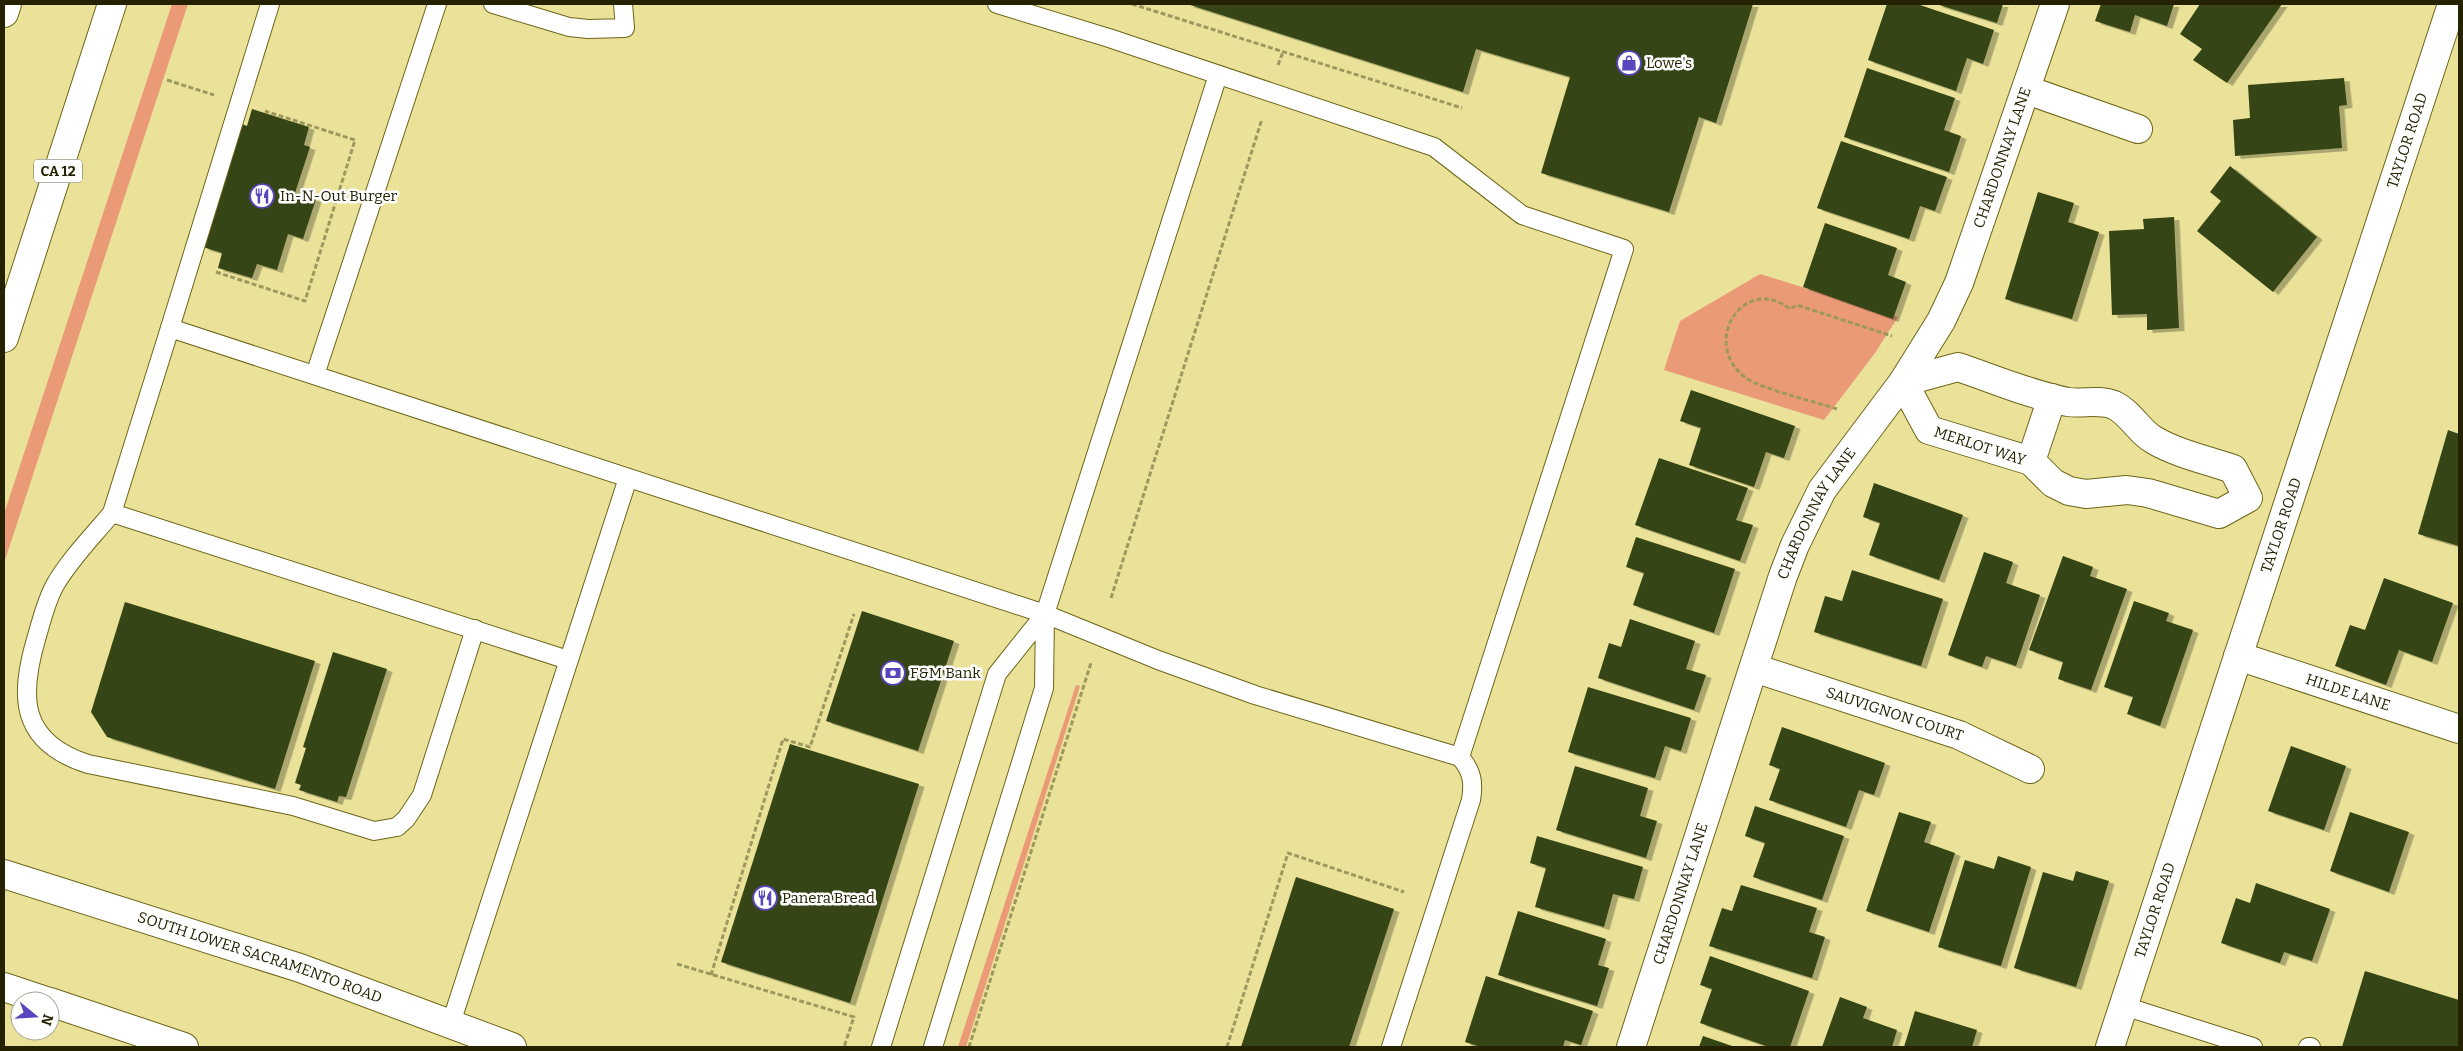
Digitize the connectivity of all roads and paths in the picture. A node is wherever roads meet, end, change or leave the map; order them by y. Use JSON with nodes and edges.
{"nodes":[{"id":1,"x":7,"y":4,"type":"edge"},
{"id":2,"x":112,"y":4,"type":"edge"},
{"id":3,"x":270,"y":4,"type":"edge"},
{"id":4,"x":438,"y":4,"type":"edge"},
{"id":5,"x":493,"y":4,"type":"edge"},
{"id":6,"x":623,"y":4,"type":"edge"},
{"id":7,"x":997,"y":4,"type":"edge"},
{"id":8,"x":1132,"y":4,"type":"edge"},
{"id":9,"x":2055,"y":4,"type":"edge"},
{"id":10,"x":2452,"y":4,"type":"edge"},
{"id":11,"x":535,"y":11,"type":"edge"},
{"id":12,"x":4,"y":13,"type":"edge"},
{"id":13,"x":1282,"y":52,"type":"junction"},
{"id":14,"x":1218,"y":75,"type":"junction"},
{"id":15,"x":167,"y":80,"type":"dead end"},
{"id":16,"x":2027,"y":90,"type":"junction"},
{"id":17,"x":1270,"y":92,"type":"junction"},
{"id":18,"x":240,"y":103,"type":"junction"},
{"id":19,"x":1462,"y":108,"type":"dead end"},
{"id":20,"x":2138,"y":129,"type":"dead end"},
{"id":21,"x":210,"y":270,"type":"dead end"},
{"id":22,"x":170,"y":328,"type":"junction"},
{"id":23,"x":1892,"y":336,"type":"dead end"},
{"id":24,"x":4,"y":338,"type":"edge"},
{"id":25,"x":315,"y":375,"type":"junction"},
{"id":26,"x":1903,"y":382,"type":"junction"},
{"id":27,"x":2052,"y":398,"type":"junction"},
{"id":28,"x":1837,"y":409,"type":"dead end"},
{"id":29,"x":2030,"y":461,"type":"junction"},
{"id":30,"x":628,"y":478,"type":"junction"},
{"id":31,"x":2248,"y":498,"type":"junction"},
{"id":32,"x":2285,"y":511,"type":"junction"},
{"id":33,"x":112,"y":513,"type":"junction"},
{"id":34,"x":1112,"y":598,"type":"dead end"},
{"id":35,"x":854,"y":614,"type":"dead end"},
{"id":36,"x":1045,"y":614,"type":"junction"},
{"id":37,"x":475,"y":629,"type":"junction"},
{"id":38,"x":1099,"y":636,"type":"junction"},
{"id":39,"x":2238,"y":656,"type":"junction"},
{"id":40,"x":568,"y":660,"type":"junction"},
{"id":41,"x":1754,"y":668,"type":"junction"},
{"id":42,"x":2459,"y":729,"type":"edge"},
{"id":43,"x":1460,"y":757,"type":"junction"},
{"id":44,"x":2030,"y":769,"type":"dead end"},
{"id":45,"x":4,"y":874,"type":"edge"},
{"id":46,"x":1404,"y":892,"type":"dead end"},
{"id":47,"x":677,"y":964,"type":"dead end"},
{"id":48,"x":711,"y":975,"type":"junction"},
{"id":49,"x":4,"y":987,"type":"edge"},
{"id":50,"x":16,"y":991,"type":"edge"},
{"id":51,"x":60,"y":1005,"type":"edge"},
{"id":52,"x":2124,"y":1006,"type":"junction"},
{"id":53,"x":451,"y":1023,"type":"junction"},
{"id":54,"x":184,"y":1047,"type":"edge"},
{"id":55,"x":512,"y":1047,"type":"edge"},
{"id":56,"x":844,"y":1047,"type":"edge"},
{"id":57,"x":881,"y":1047,"type":"edge"},
{"id":58,"x":933,"y":1047,"type":"edge"},
{"id":59,"x":969,"y":1047,"type":"edge"},
{"id":60,"x":1227,"y":1047,"type":"edge"},
{"id":61,"x":1391,"y":1047,"type":"edge"},
{"id":62,"x":1631,"y":1047,"type":"edge"},
{"id":63,"x":2110,"y":1047,"type":"edge"},
{"id":64,"x":2253,"y":1047,"type":"edge"}],
"edges":[{"from":1,"to":12,"type":"street"},
{"from":2,"to":24,"type":"street","number":"CA 12"},
{"from":3,"to":18,"type":"lane"},
{"from":4,"to":25,"type":"lane"},
{"from":5,"to":11,"type":"lane"},
{"from":6,"to":11,"type":"lane"},
{"from":7,"to":14,"type":"lane"},
{"from":8,"to":13,"type":"path"},
{"from":9,"to":16,"type":"street","name":"CHARDONNAY LANE"},
{"from":10,"to":32,"type":"street","name":"TAYLOR ROAD"},
{"from":13,"to":17,"type":"path"},
{"from":13,"to":19,"type":"path"},
{"from":14,"to":17,"type":"lane"},
{"from":14,"to":36,"type":"lane"},
{"from":15,"to":18,"type":"path"},
{"from":16,"to":20,"type":"street"},
{"from":16,"to":26,"type":"street","name":"CHARDONNAY LANE"},
{"from":17,"to":34,"type":"path"},
{"from":17,"to":43,"type":"lane"},
{"from":18,"to":21,"type":"path"},
{"from":18,"to":22,"type":"lane"},
{"from":22,"to":25,"type":"lane"},
{"from":22,"to":33,"type":"lane"},
{"from":23,"to":28,"type":"path"},
{"from":25,"to":30,"type":"lane"},
{"from":26,"to":27,"type":"street"},
{"from":26,"to":29,"type":"street","name":"MERLOT WAY"},
{"from":26,"to":41,"type":"street","name":"CHARDONNAY LANE"},
{"from":27,"to":29,"type":"street"},
{"from":27,"to":31,"type":"street"},
{"from":29,"to":31,"type":"street","name":"MERLOT WAY"},
{"from":30,"to":36,"type":"lane"},
{"from":30,"to":40,"type":"lane"},
{"from":31,"to":32,"type":"street"},
{"from":32,"to":39,"type":"street","name":"TAYLOR ROAD"},
{"from":33,"to":37,"type":"lane"},
{"from":33,"to":37,"type":"lane"},
{"from":35,"to":48,"type":"path"},
{"from":36,"to":38,"type":"lane"},
{"from":36,"to":57,"type":"lane"},
{"from":36,"to":58,"type":"lane"},
{"from":37,"to":40,"type":"lane"},
{"from":38,"to":43,"type":"lane"},
{"from":38,"to":59,"type":"path"},
{"from":39,"to":42,"type":"street","name":"HILDE LANE"},
{"from":39,"to":52,"type":"street","name":"TAYLOR ROAD"},
{"from":40,"to":53,"type":"lane"},
{"from":41,"to":44,"type":"street","name":"SAUVIGNON COURT"},
{"from":41,"to":62,"type":"street","name":"CHARDONNAY LANE"},
{"from":43,"to":61,"type":"lane"},
{"from":45,"to":53,"type":"street","name":"SOUTH LOWER SACRAMENTO ROAD"},
{"from":46,"to":60,"type":"path"},
{"from":47,"to":48,"type":"path"},
{"from":48,"to":56,"type":"path"},
{"from":49,"to":50,"type":"street"},
{"from":51,"to":54,"type":"street"},
{"from":52,"to":63,"type":"street","name":"TAYLOR ROAD"},
{"from":52,"to":64,"type":"lane"},
{"from":53,"to":55,"type":"street","name":"SOUTH LOWER SACRAMENTO ROAD"}]}
